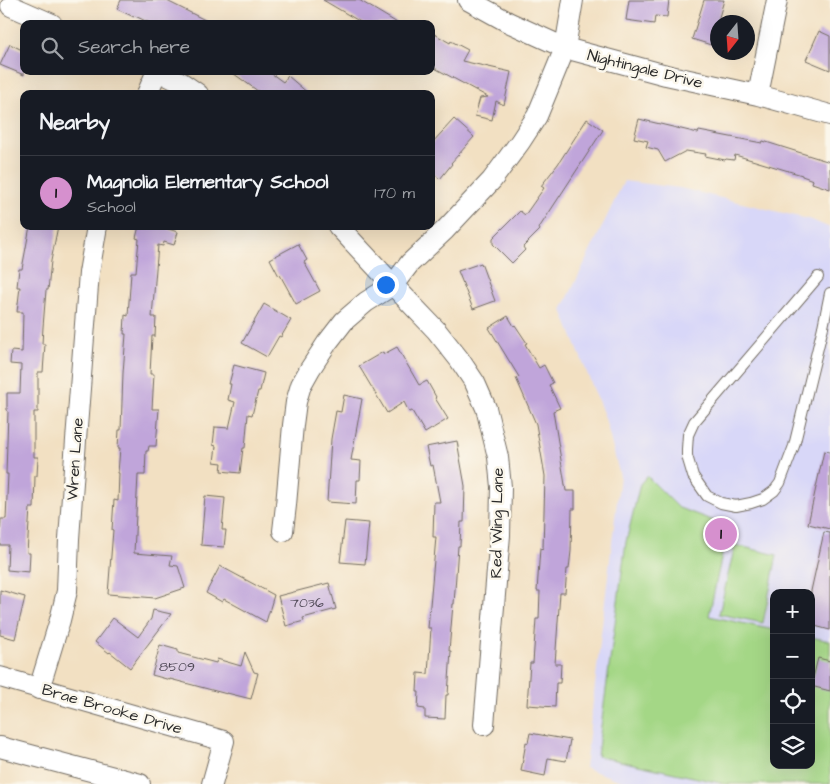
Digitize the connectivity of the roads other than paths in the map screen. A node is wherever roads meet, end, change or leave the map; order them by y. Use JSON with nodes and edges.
{"nodes":[{"id":1,"x":468,"y":0,"type":"edge"},
{"id":2,"x":573,"y":0,"type":"edge"},
{"id":3,"x":777,"y":0,"type":"edge"},
{"id":4,"x":11,"y":6,"type":"dead end"},
{"id":5,"x":43,"y":20,"type":"edge"},
{"id":6,"x":565,"y":48,"type":"junction"},
{"id":7,"x":156,"y":75,"type":"edge"},
{"id":8,"x":166,"y":75,"type":"edge"},
{"id":9,"x":149,"y":90,"type":"edge"},
{"id":10,"x":192,"y":90,"type":"edge"},
{"id":11,"x":758,"y":95,"type":"junction"},
{"id":12,"x":830,"y":115,"type":"edge"},
{"id":13,"x":96,"y":230,"type":"edge"},
{"id":14,"x":342,"y":230,"type":"edge"},
{"id":15,"x":818,"y":277,"type":"dead end"},
{"id":16,"x":393,"y":285,"type":"junction"},
{"id":17,"x":830,"y":292,"type":"edge"},
{"id":18,"x":283,"y":531,"type":"dead end"},
{"id":19,"x":0,"y":677,"type":"edge"},
{"id":20,"x":39,"y":689,"type":"junction"},
{"id":21,"x":484,"y":725,"type":"dead end"},
{"id":22,"x":0,"y":747,"type":"edge"},
{"id":23,"x":140,"y":784,"type":"edge"},
{"id":24,"x":212,"y":784,"type":"edge"}],
"edges":[{"from":1,"to":6,"type":"street","name":"Nightingale Drive"},
{"from":2,"to":6,"type":"street"},
{"from":3,"to":11,"type":"street"},
{"from":4,"to":5,"type":"street"},
{"from":6,"to":11,"type":"street","name":"Nightingale Drive"},
{"from":6,"to":16,"type":"street"},
{"from":7,"to":9,"type":"street"},
{"from":8,"to":10,"type":"street"},
{"from":11,"to":12,"type":"street","name":"Nightingale Drive"},
{"from":13,"to":20,"type":"street","name":"Wren Lane"},
{"from":14,"to":16,"type":"street","name":"Red Wing Lane"},
{"from":15,"to":17,"type":"lane"},
{"from":16,"to":18,"type":"street"},
{"from":16,"to":21,"type":"street","name":"Red Wing Lane"},
{"from":19,"to":20,"type":"street","name":"Brae Brooke Drive"},
{"from":20,"to":24,"type":"street","name":"Brae Brooke Drive"},
{"from":22,"to":23,"type":"street"}]}
